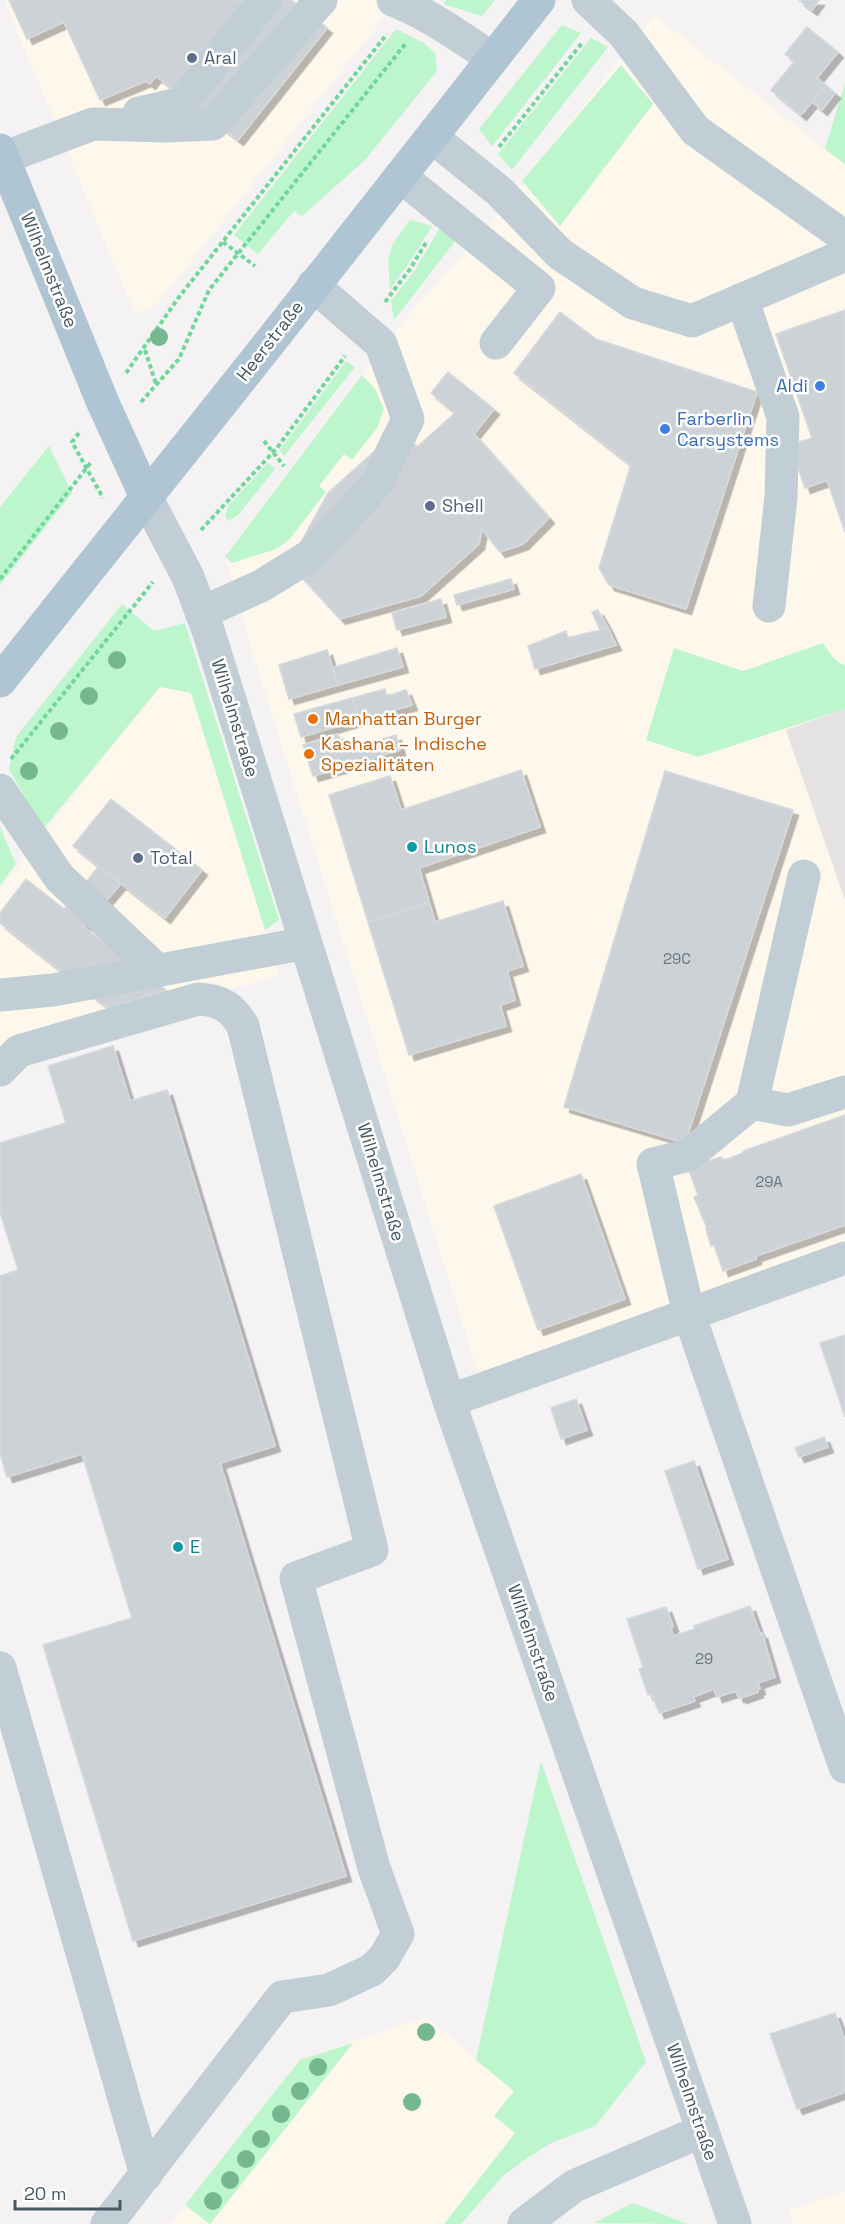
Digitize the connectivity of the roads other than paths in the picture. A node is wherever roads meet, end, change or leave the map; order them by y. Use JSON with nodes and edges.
{"nodes":[{"id":1,"x":265,"y":0,"type":"edge"},
{"id":2,"x":321,"y":0,"type":"edge"},
{"id":3,"x":539,"y":0,"type":"edge"},
{"id":4,"x":588,"y":0,"type":"edge"},
{"id":5,"x":403,"y":4,"type":"edge"},
{"id":6,"x":492,"y":58,"type":"junction"},
{"id":7,"x":93,"y":124,"type":"junction"},
{"id":8,"x":432,"y":136,"type":"junction"},
{"id":9,"x":2,"y":154,"type":"edge"},
{"id":10,"x":400,"y":176,"type":"junction"},
{"id":11,"x":845,"y":237,"type":"edge"},
{"id":12,"x":845,"y":255,"type":"edge"},
{"id":13,"x":313,"y":285,"type":"junction"},
{"id":14,"x":742,"y":299,"type":"junction"},
{"id":15,"x":496,"y":343,"type":"dead end"},
{"id":16,"x":146,"y":497,"type":"junction"},
{"id":17,"x":769,"y":606,"type":"dead end"},
{"id":18,"x":201,"y":612,"type":"junction"},
{"id":19,"x":5,"y":665,"type":"edge"},
{"id":20,"x":4,"y":777,"type":"edge"},
{"id":21,"x":804,"y":876,"type":"dead end"},
{"id":22,"x":306,"y":942,"type":"junction"},
{"id":23,"x":158,"y":970,"type":"junction"},
{"id":24,"x":0,"y":995,"type":"edge"},
{"id":25,"x":0,"y":1070,"type":"edge"},
{"id":26,"x":845,"y":1092,"type":"edge"},
{"id":27,"x":752,"y":1103,"type":"junction"},
{"id":28,"x":845,"y":1258,"type":"edge"},
{"id":29,"x":689,"y":1314,"type":"junction"},
{"id":30,"x":449,"y":1401,"type":"junction"},
{"id":31,"x":0,"y":1668,"type":"edge"},
{"id":32,"x":845,"y":1767,"type":"edge"},
{"id":33,"x":702,"y":2131,"type":"junction"},
{"id":34,"x":146,"y":2175,"type":"junction"},
{"id":35,"x":107,"y":2224,"type":"edge"},
{"id":36,"x":524,"y":2224,"type":"edge"},
{"id":37,"x":735,"y":2224,"type":"edge"}],
"edges":[{"from":1,"to":7,"type":"street"},
{"from":2,"to":7,"type":"street"},
{"from":3,"to":6,"type":"main road","name":"Heerstraße"},
{"from":4,"to":11,"type":"street"},
{"from":5,"to":6,"type":"street"},
{"from":6,"to":8,"type":"main road","name":"Heerstraße"},
{"from":7,"to":9,"type":"street"},
{"from":8,"to":10,"type":"main road","name":"Heerstraße"},
{"from":8,"to":14,"type":"street"},
{"from":9,"to":16,"type":"main road","name":"Wilhelmstraße"},
{"from":10,"to":13,"type":"main road","name":"Heerstraße"},
{"from":10,"to":15,"type":"street"},
{"from":12,"to":14,"type":"street"},
{"from":13,"to":16,"type":"main road","name":"Heerstraße"},
{"from":13,"to":18,"type":"street"},
{"from":14,"to":17,"type":"street"},
{"from":16,"to":18,"type":"street","name":"Wilhelmstraße"},
{"from":16,"to":19,"type":"main road","name":"Heerstraße"},
{"from":18,"to":22,"type":"street","name":"Wilhelmstraße"},
{"from":20,"to":23,"type":"street"},
{"from":21,"to":27,"type":"street"},
{"from":22,"to":23,"type":"street"},
{"from":22,"to":30,"type":"street","name":"Wilhelmstraße"},
{"from":23,"to":24,"type":"street"},
{"from":25,"to":34,"type":"street"},
{"from":26,"to":27,"type":"street"},
{"from":27,"to":29,"type":"street"},
{"from":28,"to":29,"type":"street"},
{"from":29,"to":30,"type":"street"},
{"from":29,"to":32,"type":"street"},
{"from":30,"to":33,"type":"street","name":"Wilhelmstraße"},
{"from":31,"to":34,"type":"street"},
{"from":33,"to":36,"type":"street"},
{"from":33,"to":37,"type":"street","name":"Wilhelmstraße"},
{"from":34,"to":35,"type":"street"}]}
